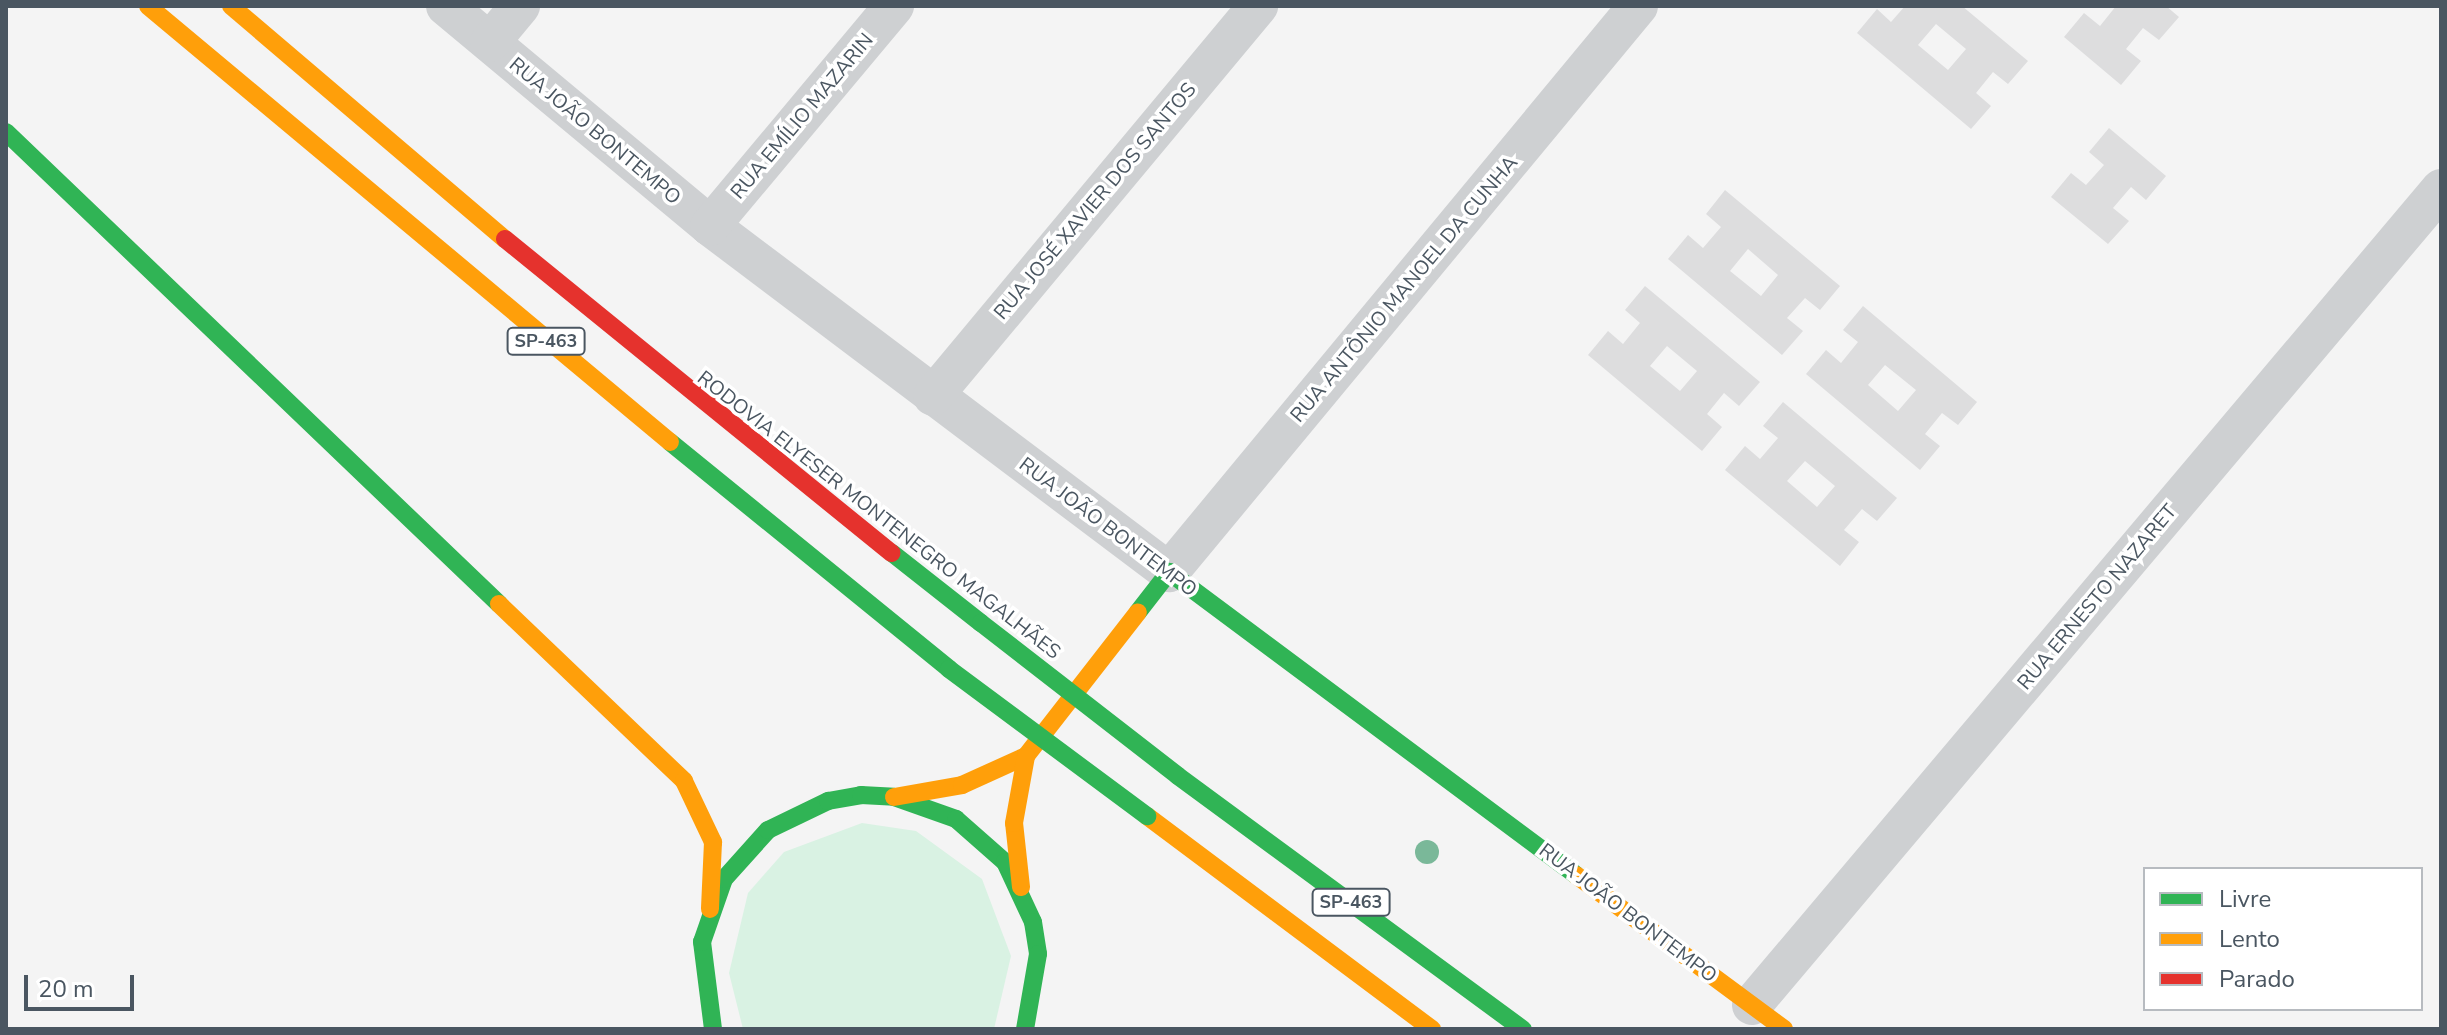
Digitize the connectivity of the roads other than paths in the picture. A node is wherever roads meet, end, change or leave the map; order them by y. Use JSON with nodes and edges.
{"nodes":[{"id":1,"x":148,"y":6,"type":"edge"},
{"id":2,"x":231,"y":6,"type":"edge"},
{"id":3,"x":446,"y":6,"type":"edge"},
{"id":4,"x":520,"y":6,"type":"edge"},
{"id":5,"x":894,"y":6,"type":"edge"},
{"id":6,"x":1258,"y":6,"type":"edge"},
{"id":7,"x":1638,"y":6,"type":"edge"},
{"id":8,"x":490,"y":42,"type":"junction"},
{"id":9,"x":6,"y":132,"type":"edge"},
{"id":10,"x":2441,"y":189,"type":"edge"},
{"id":11,"x":710,"y":226,"type":"junction"},
{"id":12,"x":933,"y":396,"type":"junction"},
{"id":13,"x":1169,"y":572,"type":"junction"},
{"id":14,"x":1026,"y":756,"type":"junction"},
{"id":15,"x":894,"y":797,"type":"junction"},
{"id":16,"x":1022,"y":891,"type":"junction"},
{"id":17,"x":710,"y":909,"type":"junction"},
{"id":18,"x":1752,"y":1005,"type":"junction"},
{"id":19,"x":713,"y":1029,"type":"edge"},
{"id":20,"x":1025,"y":1029,"type":"edge"},
{"id":21,"x":1432,"y":1029,"type":"edge"},
{"id":22,"x":1523,"y":1029,"type":"edge"},
{"id":23,"x":1784,"y":1029,"type":"edge"}],
"edges":[{"from":1,"to":21,"type":"main road","number":"SP-463","bridge":true},
{"from":2,"to":22,"type":"main road","name":"RODOVIA ELYESER MONTENEGRO MAGALHÃES","number":"SP-463","bridge":true},
{"from":3,"to":8,"type":"street","name":"RUA JOÃO BONTEMPO"},
{"from":4,"to":8,"type":"street"},
{"from":5,"to":11,"type":"street","name":"RUA EMÍLIO MAZARIN"},
{"from":6,"to":12,"type":"street","name":"RUA JOSÉ XAVIER DOS SANTOS"},
{"from":7,"to":13,"type":"street","name":"RUA ANTÔNIO MANOEL DA CUNHA"},
{"from":8,"to":11,"type":"street","name":"RUA JOÃO BONTEMPO"},
{"from":9,"to":17,"type":"main road"},
{"from":10,"to":18,"type":"street","name":"RUA ERNESTO NAZARET"},
{"from":11,"to":12,"type":"street","name":"RUA JOÃO BONTEMPO"},
{"from":12,"to":13,"type":"street","name":"RUA JOÃO BONTEMPO"},
{"from":13,"to":14,"type":"main road"},
{"from":13,"to":18,"type":"main road","name":"RUA JOÃO BONTEMPO"},
{"from":14,"to":15,"type":"main road"},
{"from":14,"to":16,"type":"main road"},
{"from":15,"to":16,"type":"main road"},
{"from":15,"to":17,"type":"main road"},
{"from":16,"to":20,"type":"main road"},
{"from":17,"to":19,"type":"main road"},
{"from":18,"to":23,"type":"main road","name":"RUA JOÃO BONTEMPO"}]}
